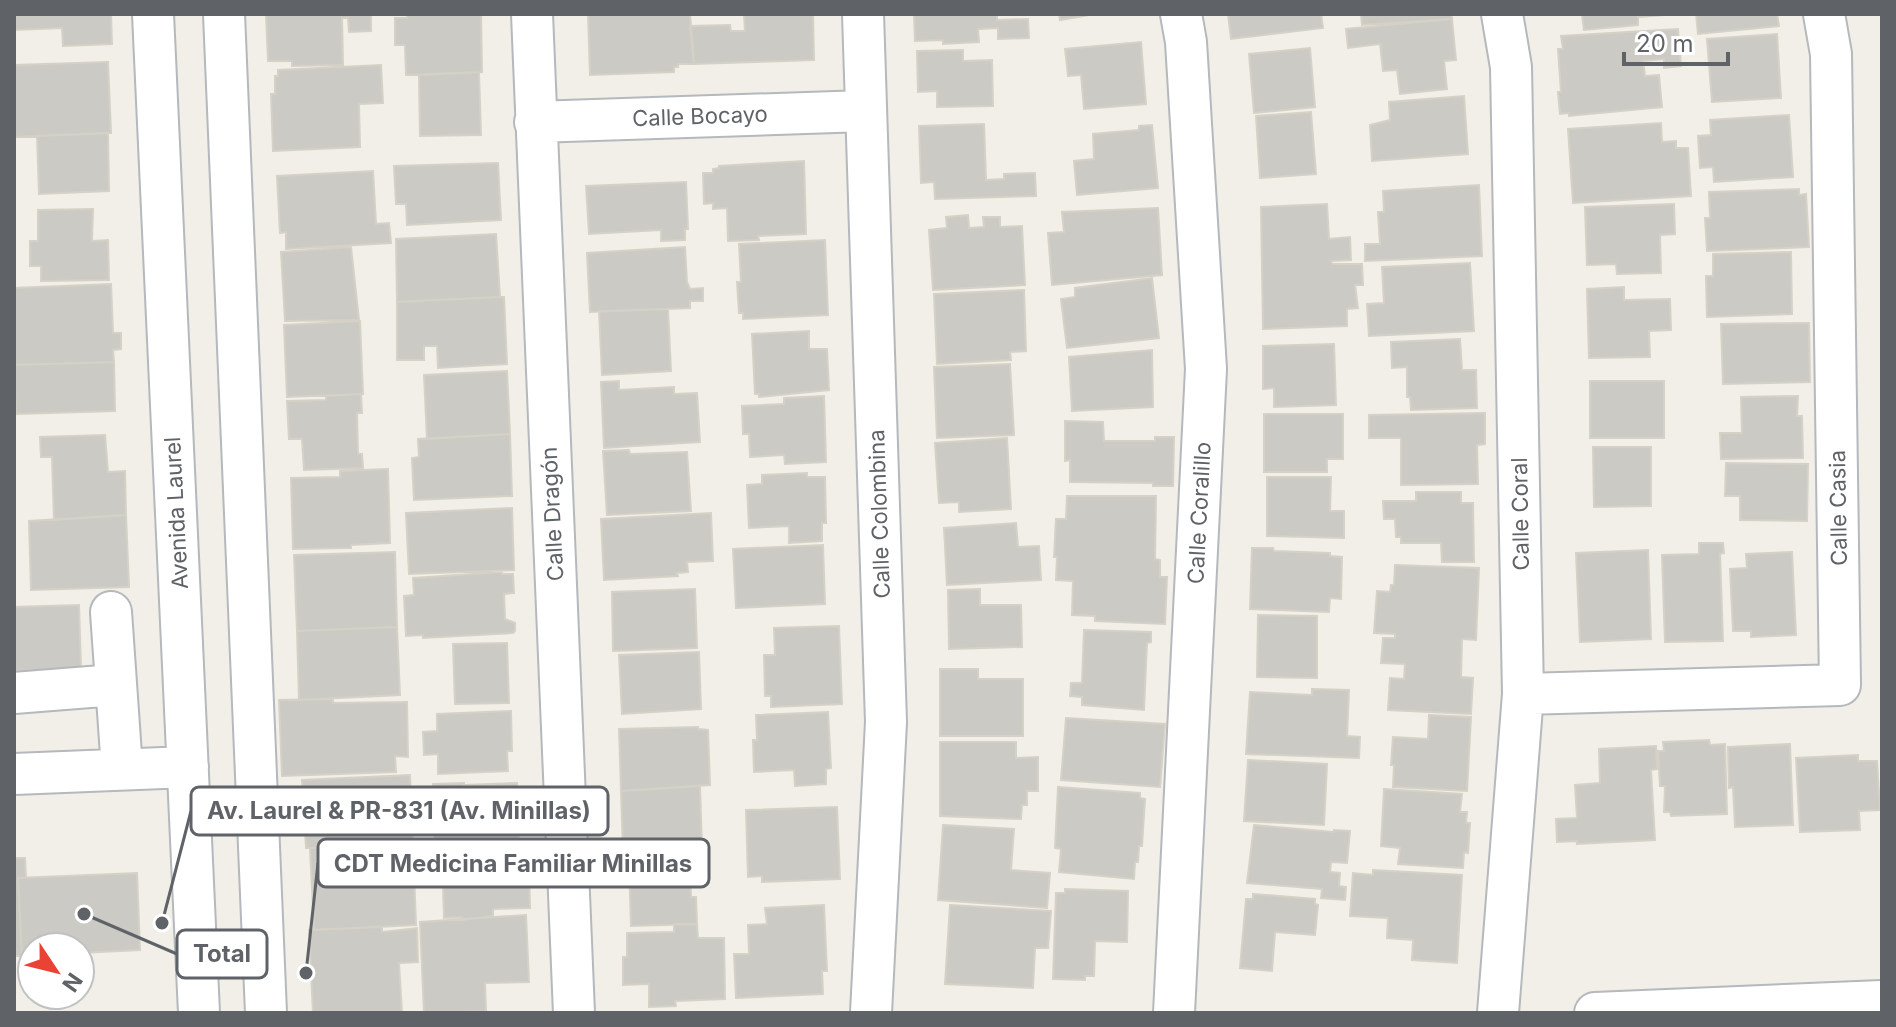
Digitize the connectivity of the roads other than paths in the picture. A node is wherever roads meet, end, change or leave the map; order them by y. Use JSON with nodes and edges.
{"nodes":[{"id":1,"x":153,"y":14,"type":"edge"},
{"id":2,"x":224,"y":14,"type":"edge"},
{"id":3,"x":532,"y":14,"type":"edge"},
{"id":4,"x":863,"y":14,"type":"edge"},
{"id":5,"x":1181,"y":14,"type":"edge"},
{"id":6,"x":1502,"y":14,"type":"edge"},
{"id":7,"x":1824,"y":14,"type":"edge"},
{"id":8,"x":865,"y":111,"type":"junction"},
{"id":9,"x":535,"y":122,"type":"junction"},
{"id":10,"x":111,"y":612,"type":"dead end"},
{"id":11,"x":115,"y":685,"type":"junction"},
{"id":12,"x":14,"y":693,"type":"edge"},
{"id":13,"x":1523,"y":694,"type":"junction"},
{"id":14,"x":188,"y":767,"type":"junction"},
{"id":15,"x":122,"y":769,"type":"junction"},
{"id":16,"x":14,"y":774,"type":"edge"},
{"id":17,"x":1882,"y":1001,"type":"edge"},
{"id":18,"x":1820,"y":1008,"type":"edge"},
{"id":19,"x":199,"y":1013,"type":"edge"},
{"id":20,"x":266,"y":1013,"type":"edge"},
{"id":21,"x":574,"y":1013,"type":"edge"},
{"id":22,"x":871,"y":1013,"type":"edge"},
{"id":23,"x":1174,"y":1013,"type":"edge"},
{"id":24,"x":1498,"y":1013,"type":"edge"},
{"id":25,"x":1595,"y":1013,"type":"edge"}],
"edges":[{"from":1,"to":14,"type":"street","name":"Avenida Laurel"},
{"from":2,"to":20,"type":"street"},
{"from":3,"to":9,"type":"street","name":"Calle Dragón"},
{"from":4,"to":8,"type":"street","name":"Calle Colombina"},
{"from":5,"to":23,"type":"street","name":"Calle Coralillo"},
{"from":6,"to":13,"type":"street","name":"Calle Coral"},
{"from":7,"to":13,"type":"street","name":"Calle Casia"},
{"from":8,"to":9,"type":"street","name":"Calle Bocayo"},
{"from":8,"to":22,"type":"street","name":"Calle Colombina"},
{"from":9,"to":21,"type":"street","name":"Calle Dragón"},
{"from":10,"to":11,"type":"street"},
{"from":11,"to":12,"type":"street"},
{"from":11,"to":15,"type":"street"},
{"from":13,"to":24,"type":"street","name":"Calle Coral"},
{"from":14,"to":15,"type":"street"},
{"from":14,"to":19,"type":"street","name":"Avenida Laurel"},
{"from":15,"to":16,"type":"street"},
{"from":17,"to":18,"type":"street"},
{"from":18,"to":25,"type":"street"}]}
